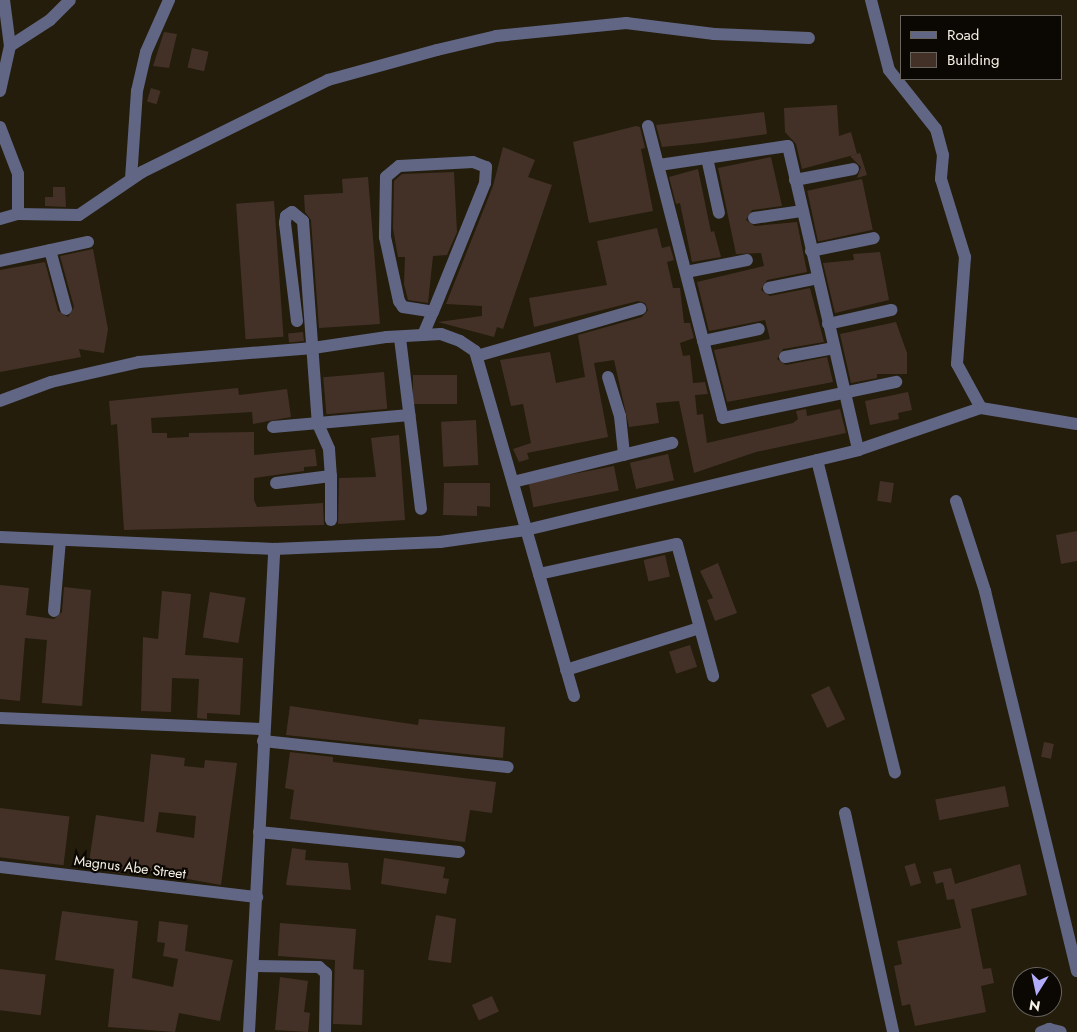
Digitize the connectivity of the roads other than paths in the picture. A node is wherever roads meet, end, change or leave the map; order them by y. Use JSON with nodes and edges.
{"nodes":[{"id":1,"x":4,"y":0,"type":"edge"},
{"id":2,"x":70,"y":0,"type":"edge"},
{"id":3,"x":169,"y":0,"type":"edge"},
{"id":4,"x":871,"y":0,"type":"edge"},
{"id":5,"x":809,"y":38,"type":"dead end"},
{"id":6,"x":10,"y":46,"type":"junction"},
{"id":7,"x":0,"y":91,"type":"edge"},
{"id":8,"x":648,"y":126,"type":"dead end"},
{"id":9,"x":0,"y":127,"type":"edge"},
{"id":10,"x":707,"y":158,"type":"junction"},
{"id":11,"x":659,"y":165,"type":"junction"},
{"id":12,"x":853,"y":169,"type":"dead end"},
{"id":13,"x":131,"y":179,"type":"junction"},
{"id":14,"x":795,"y":180,"type":"junction"},
{"id":15,"x":802,"y":211,"type":"junction"},
{"id":16,"x":18,"y":214,"type":"junction"},
{"id":17,"x":719,"y":214,"type":"dead end"},
{"id":18,"x":754,"y":218,"type":"dead end"},
{"id":19,"x":0,"y":219,"type":"edge"},
{"id":20,"x":874,"y":238,"type":"dead end"},
{"id":21,"x":88,"y":242,"type":"dead end"},
{"id":22,"x":50,"y":250,"type":"junction"},
{"id":23,"x":811,"y":251,"type":"junction"},
{"id":24,"x":747,"y":260,"type":"dead end"},
{"id":25,"x":0,"y":261,"type":"edge"},
{"id":26,"x":686,"y":272,"type":"junction"},
{"id":27,"x":818,"y":278,"type":"junction"},
{"id":28,"x":769,"y":288,"type":"dead end"},
{"id":29,"x":66,"y":309,"type":"dead end"},
{"id":30,"x":640,"y":310,"type":"dead end"},
{"id":31,"x":891,"y":310,"type":"dead end"},
{"id":32,"x":433,"y":312,"type":"junction"},
{"id":33,"x":296,"y":321,"type":"dead end"},
{"id":34,"x":828,"y":324,"type":"junction"},
{"id":35,"x":759,"y":329,"type":"dead end"},
{"id":36,"x":423,"y":335,"type":"junction"},
{"id":37,"x":400,"y":338,"type":"junction"},
{"id":38,"x":703,"y":341,"type":"junction"},
{"id":39,"x":312,"y":348,"type":"junction"},
{"id":40,"x":834,"y":348,"type":"junction"},
{"id":41,"x":477,"y":356,"type":"junction"},
{"id":42,"x":785,"y":357,"type":"dead end"},
{"id":43,"x":608,"y":377,"type":"dead end"},
{"id":44,"x":896,"y":382,"type":"dead end"},
{"id":45,"x":844,"y":394,"type":"junction"},
{"id":46,"x":0,"y":401,"type":"edge"},
{"id":47,"x":981,"y":408,"type":"junction"},
{"id":48,"x":410,"y":415,"type":"junction"},
{"id":49,"x":318,"y":424,"type":"junction"},
{"id":50,"x":1077,"y":424,"type":"edge"},
{"id":51,"x":272,"y":427,"type":"dead end"},
{"id":52,"x":672,"y":443,"type":"dead end"},
{"id":53,"x":858,"y":450,"type":"junction"},
{"id":54,"x":624,"y":455,"type":"junction"},
{"id":55,"x":817,"y":460,"type":"junction"},
{"id":56,"x":331,"y":476,"type":"junction"},
{"id":57,"x":513,"y":482,"type":"junction"},
{"id":58,"x":276,"y":483,"type":"dead end"},
{"id":59,"x":956,"y":502,"type":"dead end"},
{"id":60,"x":421,"y":509,"type":"dead end"},
{"id":61,"x":331,"y":520,"type":"dead end"},
{"id":62,"x":526,"y":530,"type":"junction"},
{"id":63,"x":0,"y":537,"type":"edge"},
{"id":64,"x":60,"y":540,"type":"junction"},
{"id":65,"x":274,"y":548,"type":"junction"},
{"id":66,"x":539,"y":574,"type":"junction"},
{"id":67,"x":54,"y":611,"type":"dead end"},
{"id":68,"x":699,"y":628,"type":"junction"},
{"id":69,"x":566,"y":670,"type":"junction"},
{"id":70,"x":713,"y":676,"type":"dead end"},
{"id":71,"x":574,"y":696,"type":"dead end"},
{"id":72,"x":0,"y":718,"type":"edge"},
{"id":73,"x":263,"y":735,"type":"junction"},
{"id":74,"x":508,"y":767,"type":"dead end"},
{"id":75,"x":895,"y":772,"type":"dead end"},
{"id":76,"x":845,"y":813,"type":"dead end"},
{"id":77,"x":259,"y":832,"type":"junction"},
{"id":78,"x":459,"y":852,"type":"dead end"},
{"id":79,"x":0,"y":867,"type":"edge"},
{"id":80,"x":257,"y":897,"type":"junction"},
{"id":81,"x":253,"y":966,"type":"junction"},
{"id":82,"x":1077,"y":971,"type":"edge"},
{"id":83,"x":250,"y":1032,"type":"edge"},
{"id":84,"x":325,"y":1032,"type":"edge"},
{"id":85,"x":893,"y":1032,"type":"edge"},
{"id":86,"x":1042,"y":1032,"type":"edge"},
{"id":87,"x":1062,"y":1032,"type":"edge"}],
"edges":[{"from":1,"to":6,"type":"street"},
{"from":2,"to":6,"type":"street"},
{"from":3,"to":13,"type":"street"},
{"from":4,"to":47,"type":"street"},
{"from":5,"to":13,"type":"street"},
{"from":6,"to":7,"type":"street"},
{"from":8,"to":11,"type":"street"},
{"from":9,"to":16,"type":"street"},
{"from":10,"to":11,"type":"street"},
{"from":10,"to":14,"type":"street"},
{"from":10,"to":17,"type":"street"},
{"from":11,"to":26,"type":"street"},
{"from":12,"to":14,"type":"street"},
{"from":13,"to":16,"type":"street"},
{"from":14,"to":15,"type":"street"},
{"from":15,"to":18,"type":"street"},
{"from":15,"to":23,"type":"street"},
{"from":16,"to":19,"type":"street"},
{"from":20,"to":23,"type":"street"},
{"from":21,"to":22,"type":"street"},
{"from":22,"to":25,"type":"street"},
{"from":22,"to":29,"type":"street"},
{"from":23,"to":27,"type":"street"},
{"from":24,"to":26,"type":"street"},
{"from":26,"to":38,"type":"street"},
{"from":27,"to":28,"type":"street"},
{"from":27,"to":34,"type":"street"},
{"from":30,"to":41,"type":"street"},
{"from":31,"to":34,"type":"street"},
{"from":32,"to":32,"type":"street"},
{"from":32,"to":36,"type":"street"},
{"from":33,"to":39,"type":"street"},
{"from":34,"to":40,"type":"street"},
{"from":35,"to":38,"type":"street"},
{"from":36,"to":37,"type":"street"},
{"from":36,"to":41,"type":"street"},
{"from":37,"to":39,"type":"street"},
{"from":37,"to":48,"type":"street"},
{"from":38,"to":45,"type":"street"},
{"from":39,"to":46,"type":"street"},
{"from":39,"to":49,"type":"street"},
{"from":40,"to":42,"type":"street"},
{"from":40,"to":45,"type":"street"},
{"from":41,"to":57,"type":"street"},
{"from":43,"to":54,"type":"street"},
{"from":44,"to":45,"type":"street"},
{"from":45,"to":53,"type":"street"},
{"from":47,"to":50,"type":"street"},
{"from":47,"to":53,"type":"street"},
{"from":48,"to":49,"type":"street"},
{"from":48,"to":60,"type":"street"},
{"from":49,"to":51,"type":"street"},
{"from":49,"to":56,"type":"street"},
{"from":52,"to":54,"type":"street"},
{"from":53,"to":55,"type":"street"},
{"from":54,"to":57,"type":"street"},
{"from":55,"to":62,"type":"street"},
{"from":55,"to":75,"type":"street"},
{"from":56,"to":58,"type":"street"},
{"from":56,"to":61,"type":"street"},
{"from":57,"to":62,"type":"street"},
{"from":59,"to":82,"type":"street"},
{"from":62,"to":65,"type":"street"},
{"from":62,"to":66,"type":"street"},
{"from":63,"to":64,"type":"street"},
{"from":64,"to":65,"type":"street"},
{"from":64,"to":67,"type":"street"},
{"from":65,"to":73,"type":"street"},
{"from":66,"to":68,"type":"street"},
{"from":66,"to":69,"type":"street"},
{"from":68,"to":69,"type":"street"},
{"from":68,"to":70,"type":"street"},
{"from":69,"to":71,"type":"street"},
{"from":72,"to":73,"type":"street"},
{"from":73,"to":74,"type":"street"},
{"from":73,"to":77,"type":"street"},
{"from":76,"to":85,"type":"street"},
{"from":77,"to":78,"type":"street"},
{"from":77,"to":80,"type":"street"},
{"from":79,"to":80,"type":"street","name":"Magnus Abe Street"},
{"from":80,"to":81,"type":"street"},
{"from":81,"to":83,"type":"street"},
{"from":81,"to":84,"type":"street"},
{"from":86,"to":87,"type":"street"}]}
